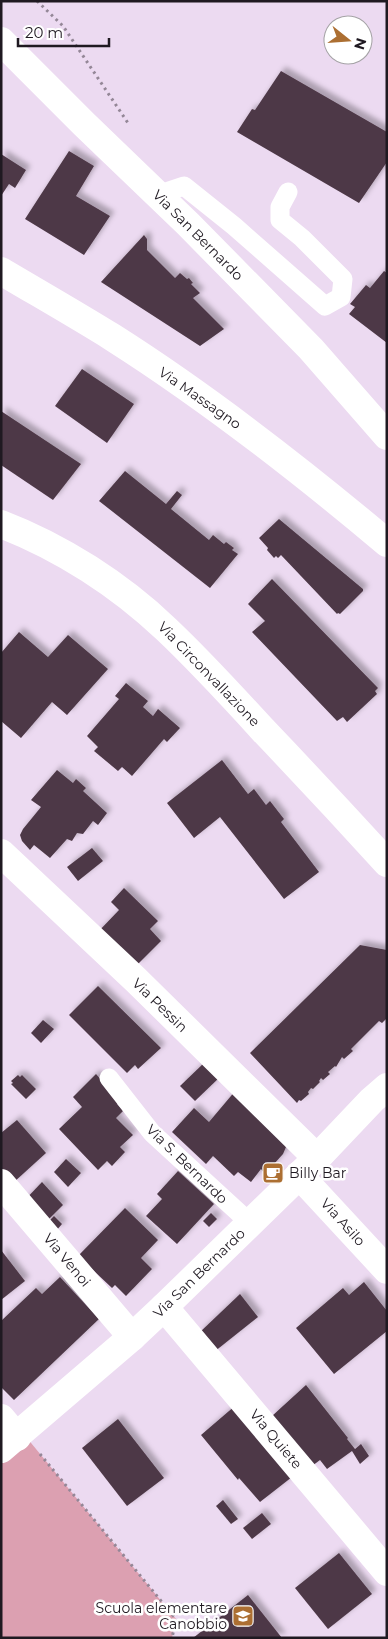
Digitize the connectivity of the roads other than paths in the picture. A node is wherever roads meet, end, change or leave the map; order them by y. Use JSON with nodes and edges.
{"nodes":[{"id":1,"x":1,"y":41,"type":"edge"},
{"id":2,"x":288,"y":192,"type":"dead end"},
{"id":3,"x":157,"y":195,"type":"junction"},
{"id":4,"x":1,"y":271,"type":"edge"},
{"id":5,"x":387,"y":436,"type":"edge"},
{"id":6,"x":1,"y":524,"type":"edge"},
{"id":7,"x":387,"y":543,"type":"edge"},
{"id":8,"x":1,"y":853,"type":"edge"},
{"id":9,"x":387,"y":862,"type":"edge"},
{"id":10,"x":108,"y":1078,"type":"dead end"},
{"id":11,"x":382,"y":1102,"type":"edge"},
{"id":12,"x":308,"y":1167,"type":"junction"},
{"id":13,"x":1,"y":1183,"type":"edge"},
{"id":14,"x":250,"y":1223,"type":"junction"},
{"id":15,"x":387,"y":1270,"type":"edge"},
{"id":16,"x":164,"y":1307,"type":"junction"},
{"id":17,"x":132,"y":1337,"type":"junction"},
{"id":18,"x":10,"y":1434,"type":"edge"},
{"id":19,"x":387,"y":1572,"type":"edge"}],
"edges":[{"from":1,"to":3,"type":"street","name":"Via San Bernardo"},
{"from":2,"to":3,"type":"lane"},
{"from":3,"to":5,"type":"street","name":"Via San Bernardo"},
{"from":4,"to":7,"type":"street","name":"Via Massagno"},
{"from":6,"to":9,"type":"street","name":"Via Circonvallazione"},
{"from":8,"to":12,"type":"street","name":"Via Pessin"},
{"from":10,"to":14,"type":"lane","name":"Via S. Bernardo"},
{"from":11,"to":12,"type":"street","name":"Via San Bernardo"},
{"from":12,"to":14,"type":"street","name":"Via San Bernardo"},
{"from":12,"to":15,"type":"street","name":"Via Asilo"},
{"from":13,"to":17,"type":"street","name":"Via Venoi"},
{"from":14,"to":16,"type":"street","name":"Via San Bernardo"},
{"from":16,"to":17,"type":"street","name":"Via San Bernardo"},
{"from":16,"to":19,"type":"street","name":"Via Quiete"},
{"from":17,"to":18,"type":"street","name":"Via San Bernardo"}]}
